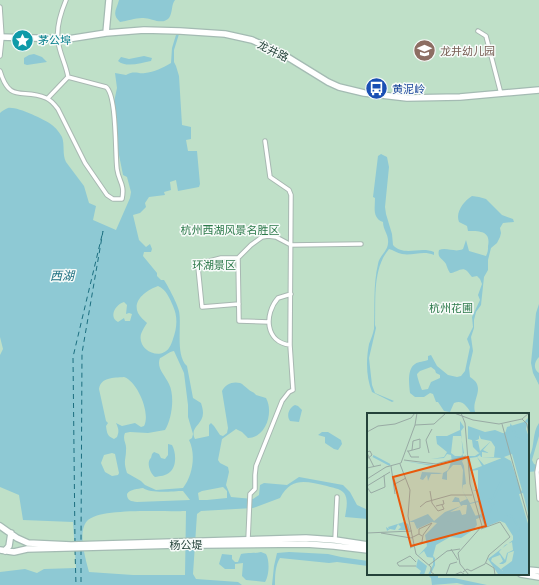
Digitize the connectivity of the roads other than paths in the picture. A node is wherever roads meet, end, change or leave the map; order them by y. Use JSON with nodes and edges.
{"nodes":[{"id":1,"x":66,"y":0,"type":"edge"},
{"id":2,"x":109,"y":0,"type":"edge"},
{"id":3,"x":0,"y":7,"type":"edge"},
{"id":4,"x":478,"y":31,"type":"dead end"},
{"id":5,"x":106,"y":33,"type":"junction"},
{"id":6,"x":1,"y":37,"type":"edge"},
{"id":7,"x":57,"y":40,"type":"junction"},
{"id":8,"x":0,"y":56,"type":"edge"},
{"id":9,"x":0,"y":71,"type":"edge"},
{"id":10,"x":68,"y":77,"type":"junction"},
{"id":11,"x":539,"y":90,"type":"edge"},
{"id":12,"x":501,"y":94,"type":"junction"},
{"id":13,"x":48,"y":98,"type":"junction"},
{"id":14,"x":266,"y":140,"type":"dead end"},
{"id":15,"x":291,"y":244,"type":"junction"},
{"id":16,"x":361,"y":244,"type":"dead end"},
{"id":17,"x":238,"y":258,"type":"junction"},
{"id":18,"x":291,"y":294,"type":"junction"},
{"id":19,"x":239,"y":304,"type":"junction"},
{"id":20,"x":269,"y":322,"type":"junction"},
{"id":21,"x":290,"y":345,"type":"junction"},
{"id":22,"x":538,"y":463,"type":"edge"},
{"id":23,"x":337,"y":497,"type":"dead end"},
{"id":24,"x":539,"y":499,"type":"edge"},
{"id":25,"x":0,"y":526,"type":"edge"},
{"id":26,"x":11,"y":533,"type":"junction"},
{"id":27,"x":248,"y":540,"type":"junction"},
{"id":28,"x":335,"y":540,"type":"junction"},
{"id":29,"x":199,"y":543,"type":"junction"},
{"id":30,"x":367,"y":545,"type":"edge"},
{"id":31,"x":70,"y":546,"type":"junction"},
{"id":32,"x":367,"y":550,"type":"edge"},
{"id":33,"x":2,"y":552,"type":"edge"},
{"id":34,"x":529,"y":570,"type":"edge"},
{"id":35,"x":539,"y":572,"type":"edge"},
{"id":36,"x":527,"y":575,"type":"edge"},
{"id":37,"x":539,"y":577,"type":"edge"}],
"edges":[{"from":1,"to":7,"type":"street"},
{"from":2,"to":5,"type":"main road"},
{"from":3,"to":6,"type":"street"},
{"from":4,"to":12,"type":"street"},
{"from":5,"to":7,"type":"main road","name":"龙井路"},
{"from":5,"to":12,"type":"main road","name":"龙井路"},
{"from":6,"to":7,"type":"main road","name":"龙井路"},
{"from":6,"to":8,"type":"street"},
{"from":7,"to":10,"type":"street"},
{"from":9,"to":13,"type":"street"},
{"from":10,"to":13,"type":"street"},
{"from":10,"to":13,"type":"street"},
{"from":11,"to":12,"type":"main road","name":"龙井路"},
{"from":14,"to":15,"type":"street"},
{"from":15,"to":16,"type":"street"},
{"from":15,"to":17,"type":"street"},
{"from":15,"to":18,"type":"street"},
{"from":17,"to":19,"type":"street"},
{"from":17,"to":19,"type":"street"},
{"from":18,"to":20,"type":"street"},
{"from":18,"to":21,"type":"street"},
{"from":19,"to":20,"type":"street"},
{"from":20,"to":21,"type":"street"},
{"from":21,"to":27,"type":"street"},
{"from":22,"to":24,"type":"street"},
{"from":23,"to":28,"type":"street"},
{"from":25,"to":26,"type":"main road","name":"杨公堤"},
{"from":26,"to":31,"type":"main road","name":"杨公堤"},
{"from":26,"to":33,"type":"main road","name":"杨公堤"},
{"from":27,"to":28,"type":"main road","name":"杨公堤"},
{"from":27,"to":29,"type":"main road","name":"杨公堤"},
{"from":28,"to":30,"type":"main road","name":"杨公堤"},
{"from":29,"to":31,"type":"main road","name":"杨公堤"},
{"from":29,"to":32,"type":"main road","name":"杨公堤"},
{"from":31,"to":33,"type":"main road","name":"杨公堤"},
{"from":34,"to":35,"type":"main road"},
{"from":36,"to":37,"type":"main road"}]}
